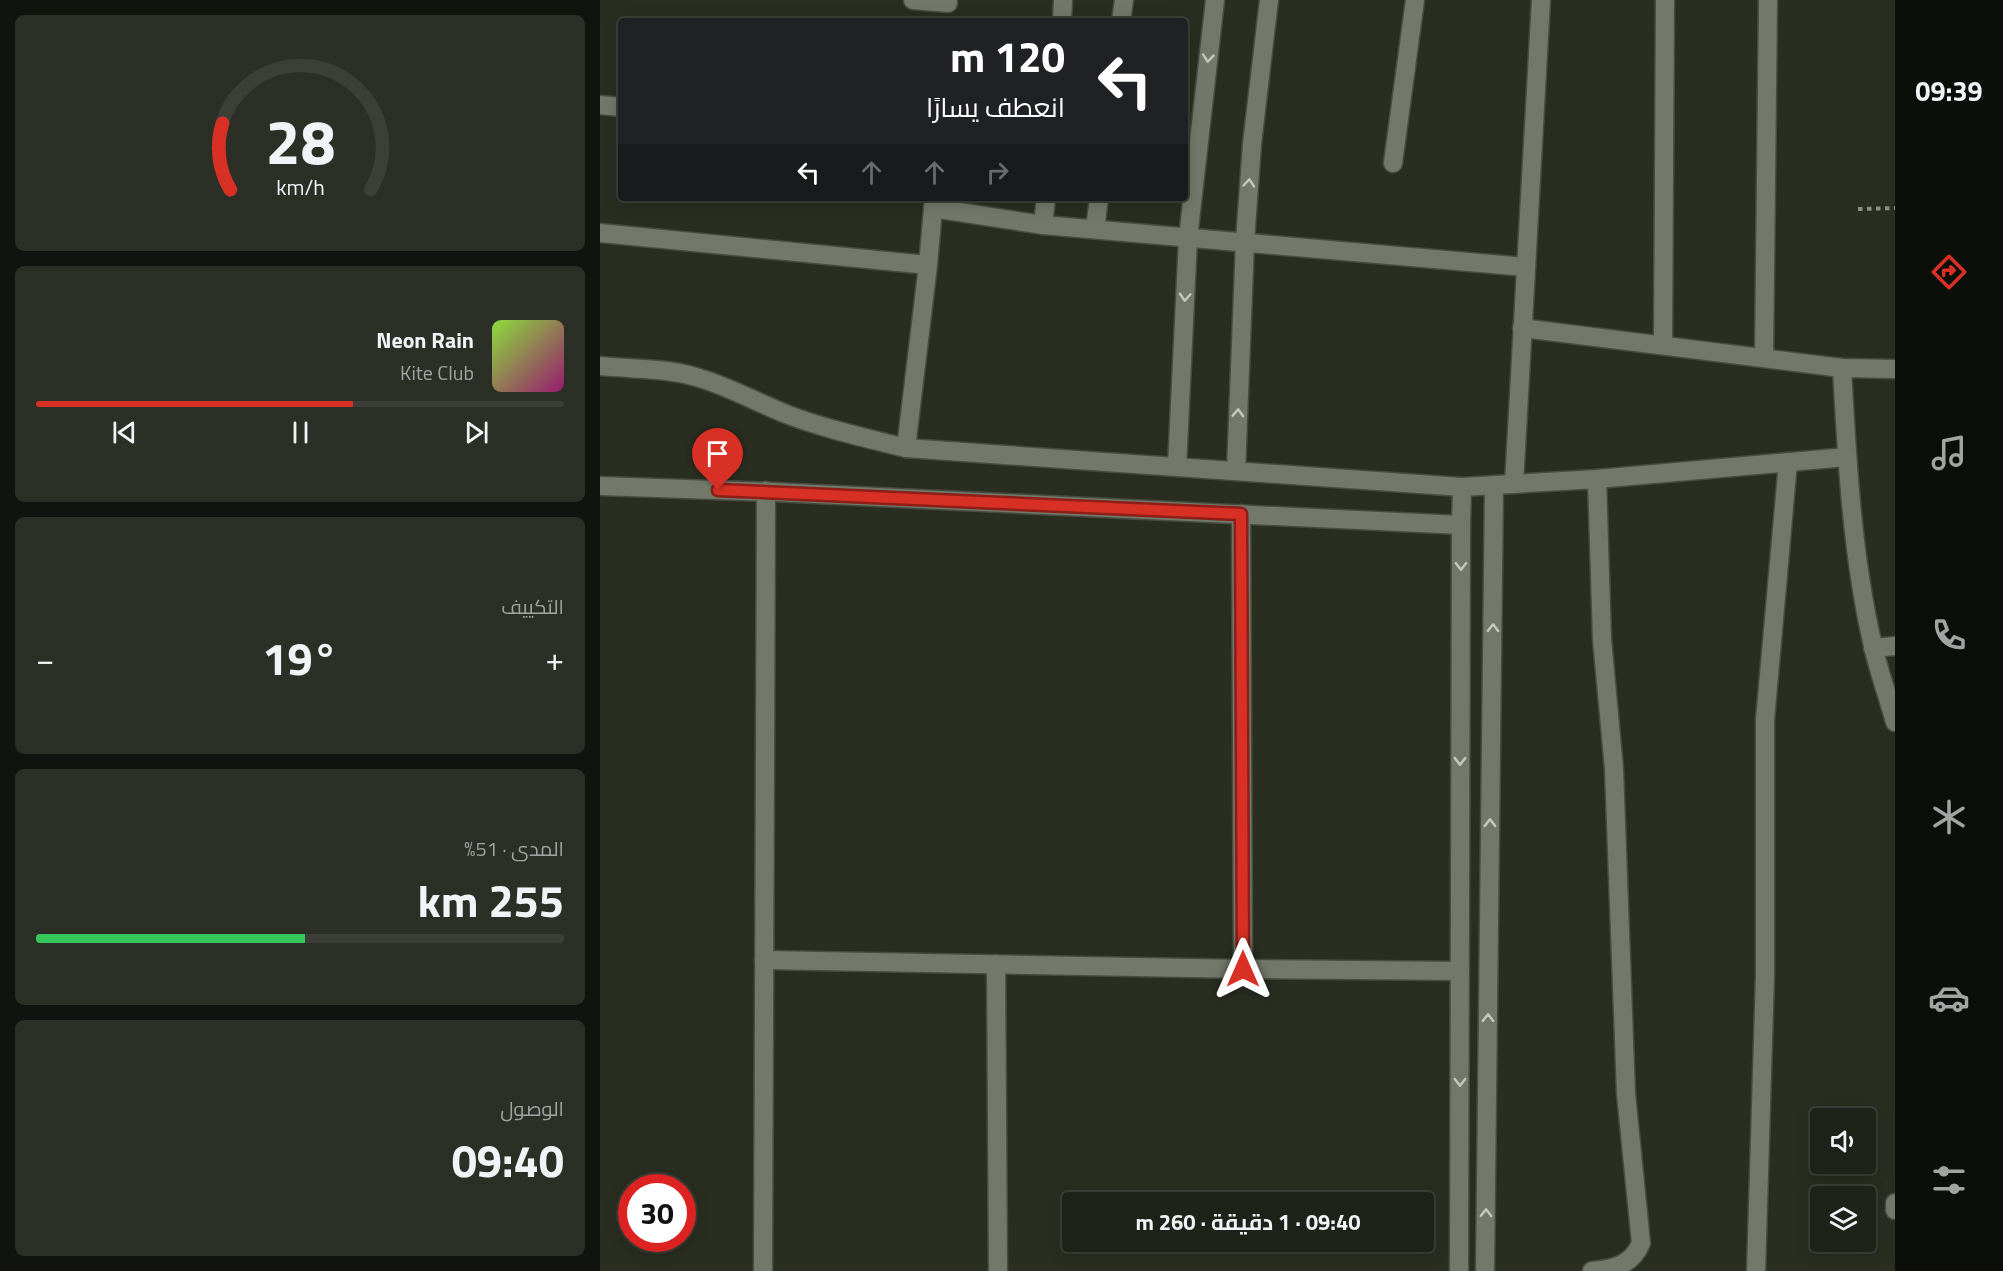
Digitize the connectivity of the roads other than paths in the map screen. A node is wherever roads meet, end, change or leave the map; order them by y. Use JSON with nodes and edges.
{"nodes":[{"id":1,"x":913,"y":0,"type":"edge"},
{"id":2,"x":1064,"y":0,"type":"edge"},
{"id":3,"x":1124,"y":0,"type":"edge"},
{"id":4,"x":1215,"y":0,"type":"edge"},
{"id":5,"x":1269,"y":0,"type":"edge"},
{"id":6,"x":1415,"y":0,"type":"edge"},
{"id":7,"x":1540,"y":0,"type":"edge"},
{"id":8,"x":1665,"y":0,"type":"edge"},
{"id":9,"x":1768,"y":0,"type":"edge"},
{"id":10,"x":948,"y":8,"type":"edge"},
{"id":11,"x":1062,"y":18,"type":"edge"},
{"id":12,"x":1122,"y":18,"type":"edge"},
{"id":13,"x":600,"y":105,"type":"edge"},
{"id":14,"x":618,"y":107,"type":"edge"},
{"id":15,"x":1393,"y":164,"type":"dead end"},
{"id":16,"x":1046,"y":201,"type":"edge"},
{"id":17,"x":1098,"y":201,"type":"edge"},
{"id":18,"x":933,"y":203,"type":"edge"},
{"id":19,"x":1043,"y":225,"type":"junction"},
{"id":20,"x":1095,"y":229,"type":"junction"},
{"id":21,"x":600,"y":232,"type":"edge"},
{"id":22,"x":1188,"y":238,"type":"junction"},
{"id":23,"x":1245,"y":241,"type":"junction"},
{"id":24,"x":928,"y":265,"type":"junction"},
{"id":25,"x":1526,"y":267,"type":"junction"},
{"id":26,"x":1522,"y":328,"type":"junction"},
{"id":27,"x":1663,"y":345,"type":"junction"},
{"id":28,"x":1764,"y":358,"type":"junction"},
{"id":29,"x":600,"y":366,"type":"edge"},
{"id":30,"x":1842,"y":368,"type":"junction"},
{"id":31,"x":1895,"y":369,"type":"edge"},
{"id":32,"x":906,"y":448,"type":"junction"},
{"id":33,"x":1847,"y":457,"type":"junction"},
{"id":34,"x":1788,"y":462,"type":"junction"},
{"id":35,"x":1177,"y":467,"type":"junction"},
{"id":36,"x":1236,"y":471,"type":"junction"},
{"id":37,"x":1597,"y":479,"type":"junction"},
{"id":38,"x":1514,"y":484,"type":"junction"},
{"id":39,"x":1494,"y":485,"type":"junction"},
{"id":40,"x":600,"y":486,"type":"edge"},
{"id":41,"x":1462,"y":487,"type":"junction"},
{"id":42,"x":766,"y":491,"type":"junction"},
{"id":43,"x":1241,"y":514,"type":"junction"},
{"id":44,"x":1461,"y":525,"type":"junction"},
{"id":45,"x":1895,"y":646,"type":"edge"},
{"id":46,"x":1873,"y":648,"type":"junction"},
{"id":47,"x":1895,"y":722,"type":"edge"},
{"id":48,"x":764,"y":960,"type":"junction"},
{"id":49,"x":996,"y":964,"type":"junction"},
{"id":50,"x":1243,"y":969,"type":"junction"},
{"id":51,"x":1460,"y":971,"type":"junction"},
{"id":52,"x":1895,"y":1203,"type":"edge"},
{"id":53,"x":1895,"y":1210,"type":"edge"},
{"id":54,"x":763,"y":1271,"type":"edge"},
{"id":55,"x":998,"y":1271,"type":"edge"},
{"id":56,"x":1459,"y":1271,"type":"edge"},
{"id":57,"x":1485,"y":1271,"type":"edge"},
{"id":58,"x":1593,"y":1271,"type":"edge"},
{"id":59,"x":1756,"y":1271,"type":"edge"}],
"edges":[{"from":1,"to":10,"type":"street"},
{"from":2,"to":11,"type":"street"},
{"from":3,"to":12,"type":"street"},
{"from":4,"to":22,"type":"street","one_way":true},
{"from":23,"to":5,"type":"street","one_way":true},
{"from":6,"to":15,"type":"street"},
{"from":7,"to":25,"type":"street"},
{"from":8,"to":27,"type":"street"},
{"from":9,"to":28,"type":"street"},
{"from":13,"to":14,"type":"street"},
{"from":16,"to":19,"type":"street"},
{"from":17,"to":20,"type":"street"},
{"from":18,"to":19,"type":"street"},
{"from":18,"to":24,"type":"street"},
{"from":19,"to":20,"type":"street"},
{"from":20,"to":22,"type":"street"},
{"from":21,"to":24,"type":"street"},
{"from":22,"to":23,"type":"street"},
{"from":22,"to":35,"type":"street","one_way":true},
{"from":23,"to":25,"type":"street"},
{"from":36,"to":23,"type":"street","one_way":true},
{"from":24,"to":32,"type":"street"},
{"from":25,"to":26,"type":"street"},
{"from":26,"to":27,"type":"street"},
{"from":26,"to":38,"type":"street"},
{"from":27,"to":28,"type":"street"},
{"from":28,"to":30,"type":"street"},
{"from":29,"to":32,"type":"street"},
{"from":30,"to":31,"type":"street"},
{"from":30,"to":33,"type":"street"},
{"from":32,"to":35,"type":"street"},
{"from":33,"to":34,"type":"street"},
{"from":33,"to":46,"type":"street"},
{"from":34,"to":37,"type":"street"},
{"from":34,"to":59,"type":"street"},
{"from":35,"to":36,"type":"street"},
{"from":36,"to":41,"type":"street"},
{"from":37,"to":38,"type":"street"},
{"from":37,"to":58,"type":"street"},
{"from":38,"to":39,"type":"street"},
{"from":39,"to":41,"type":"street"},
{"from":57,"to":39,"type":"street","one_way":true},
{"from":40,"to":42,"type":"street"},
{"from":41,"to":44,"type":"street"},
{"from":42,"to":43,"type":"street"},
{"from":42,"to":48,"type":"street"},
{"from":43,"to":44,"type":"street"},
{"from":43,"to":50,"type":"street"},
{"from":44,"to":51,"type":"street","one_way":true},
{"from":45,"to":46,"type":"street"},
{"from":46,"to":47,"type":"street"},
{"from":48,"to":49,"type":"street"},
{"from":48,"to":54,"type":"street"},
{"from":49,"to":50,"type":"street"},
{"from":49,"to":55,"type":"street"},
{"from":50,"to":51,"type":"street"},
{"from":51,"to":56,"type":"street","one_way":true},
{"from":52,"to":53,"type":"street"}]}
